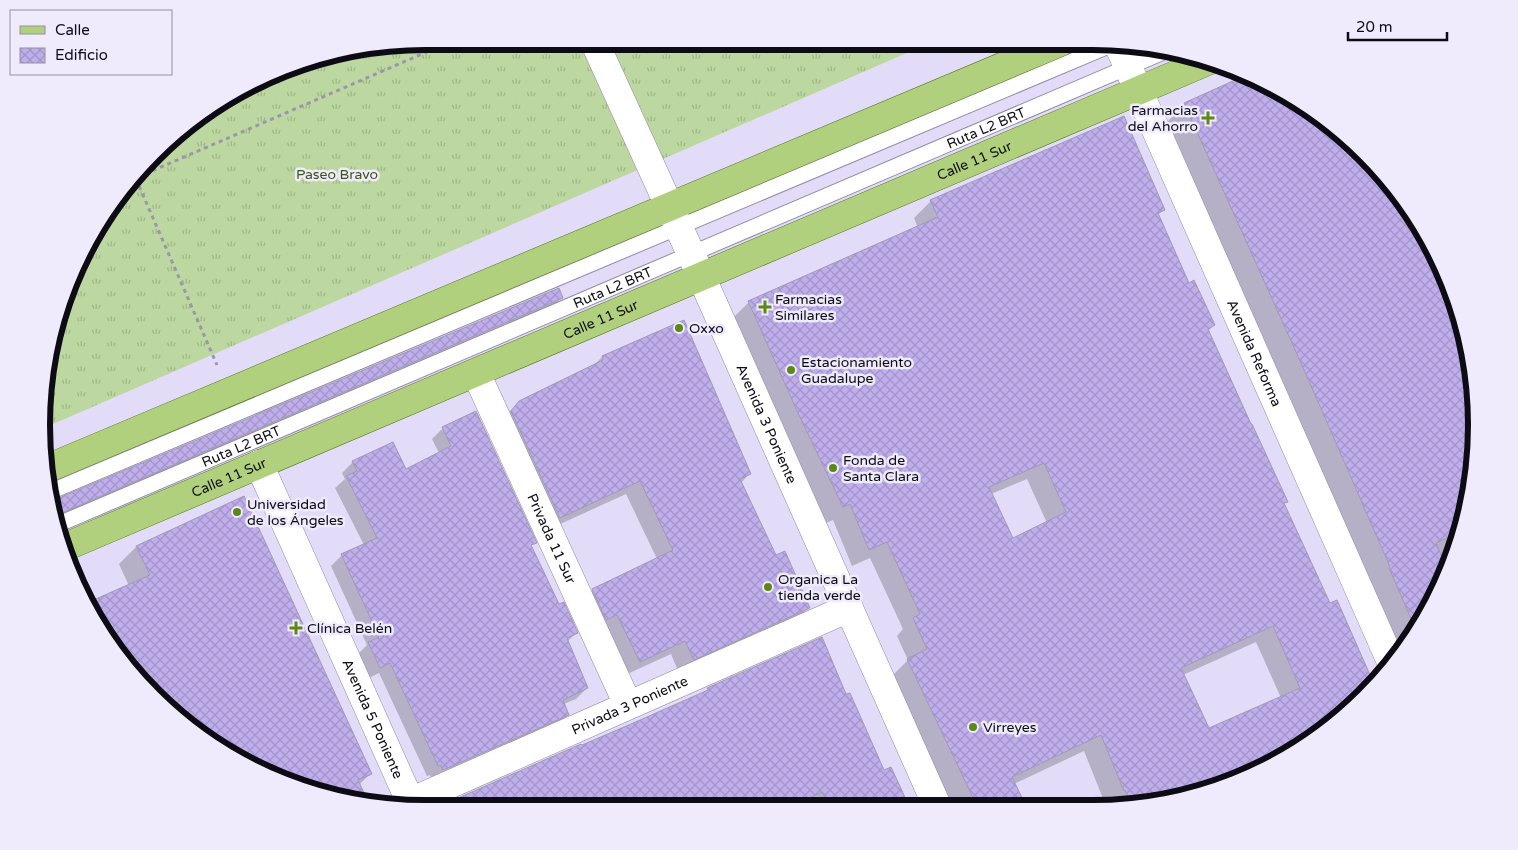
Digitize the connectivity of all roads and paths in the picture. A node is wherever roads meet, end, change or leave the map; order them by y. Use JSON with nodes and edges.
{"nodes":[{"id":1,"x":431,"y":50,"type":"edge"},
{"id":2,"x":598,"y":50,"type":"edge"},
{"id":3,"x":1043,"y":50,"type":"edge"},
{"id":4,"x":1096,"y":50,"type":"edge"},
{"id":5,"x":1121,"y":51,"type":"edge"},
{"id":6,"x":1161,"y":56,"type":"edge"},
{"id":7,"x":1194,"y":64,"type":"edge"},
{"id":8,"x":1133,"y":79,"type":"junction"},
{"id":9,"x":147,"y":174,"type":"edge"},
{"id":10,"x":139,"y":183,"type":"edge"},
{"id":11,"x":674,"y":217,"type":"junction"},
{"id":12,"x":696,"y":265,"type":"junction"},
{"id":13,"x":217,"y":366,"type":"dead end"},
{"id":14,"x":476,"y":372,"type":"junction"},
{"id":15,"x":259,"y":464,"type":"junction"},
{"id":16,"x":52,"y":466,"type":"edge"},
{"id":17,"x":56,"y":490,"type":"edge"},
{"id":18,"x":63,"y":522,"type":"edge"},
{"id":19,"x":70,"y":546,"type":"edge"},
{"id":20,"x":849,"y":608,"type":"junction"},
{"id":21,"x":1388,"y":656,"type":"edge"},
{"id":22,"x":628,"y":706,"type":"junction"},
{"id":23,"x":409,"y":799,"type":"edge"},
{"id":24,"x":423,"y":800,"type":"edge"},
{"id":25,"x":934,"y":800,"type":"edge"}],
"edges":[{"from":1,"to":9,"type":"path"},
{"from":2,"to":11,"type":"street","name":"Avenida 3 Poniente"},
{"from":3,"to":11,"type":"main road"},
{"from":4,"to":11,"type":"lane","name":"Ruta L2 BRT"},
{"from":5,"to":8,"type":"street","name":"Avenida Reforma"},
{"from":6,"to":8,"type":"lane"},
{"from":7,"to":8,"type":"main road","name":"Calle 11 Sur"},
{"from":8,"to":12,"type":"main road","name":"Calle 11 Sur"},
{"from":8,"to":21,"type":"street","name":"Avenida Reforma"},
{"from":10,"to":13,"type":"path"},
{"from":11,"to":12,"type":"street","name":"Avenida 3 Poniente"},
{"from":11,"to":16,"type":"main road"},
{"from":11,"to":17,"type":"lane","name":"Ruta L2 BRT"},
{"from":12,"to":14,"type":"main road","name":"Calle 11 Sur"},
{"from":12,"to":18,"type":"lane","name":"Ruta L2 BRT"},
{"from":12,"to":20,"type":"street","name":"Avenida 3 Poniente"},
{"from":14,"to":15,"type":"main road","name":"Calle 11 Sur"},
{"from":14,"to":22,"type":"street","name":"Privada 11 Sur"},
{"from":15,"to":19,"type":"main road","name":"Calle 11 Sur"},
{"from":15,"to":23,"type":"street","name":"Avenida 5 Poniente"},
{"from":20,"to":22,"type":"street","name":"Privada 3 Poniente"},
{"from":20,"to":25,"type":"street","name":"Avenida 3 Poniente"},
{"from":22,"to":24,"type":"street","name":"Privada 3 Poniente"}]}
